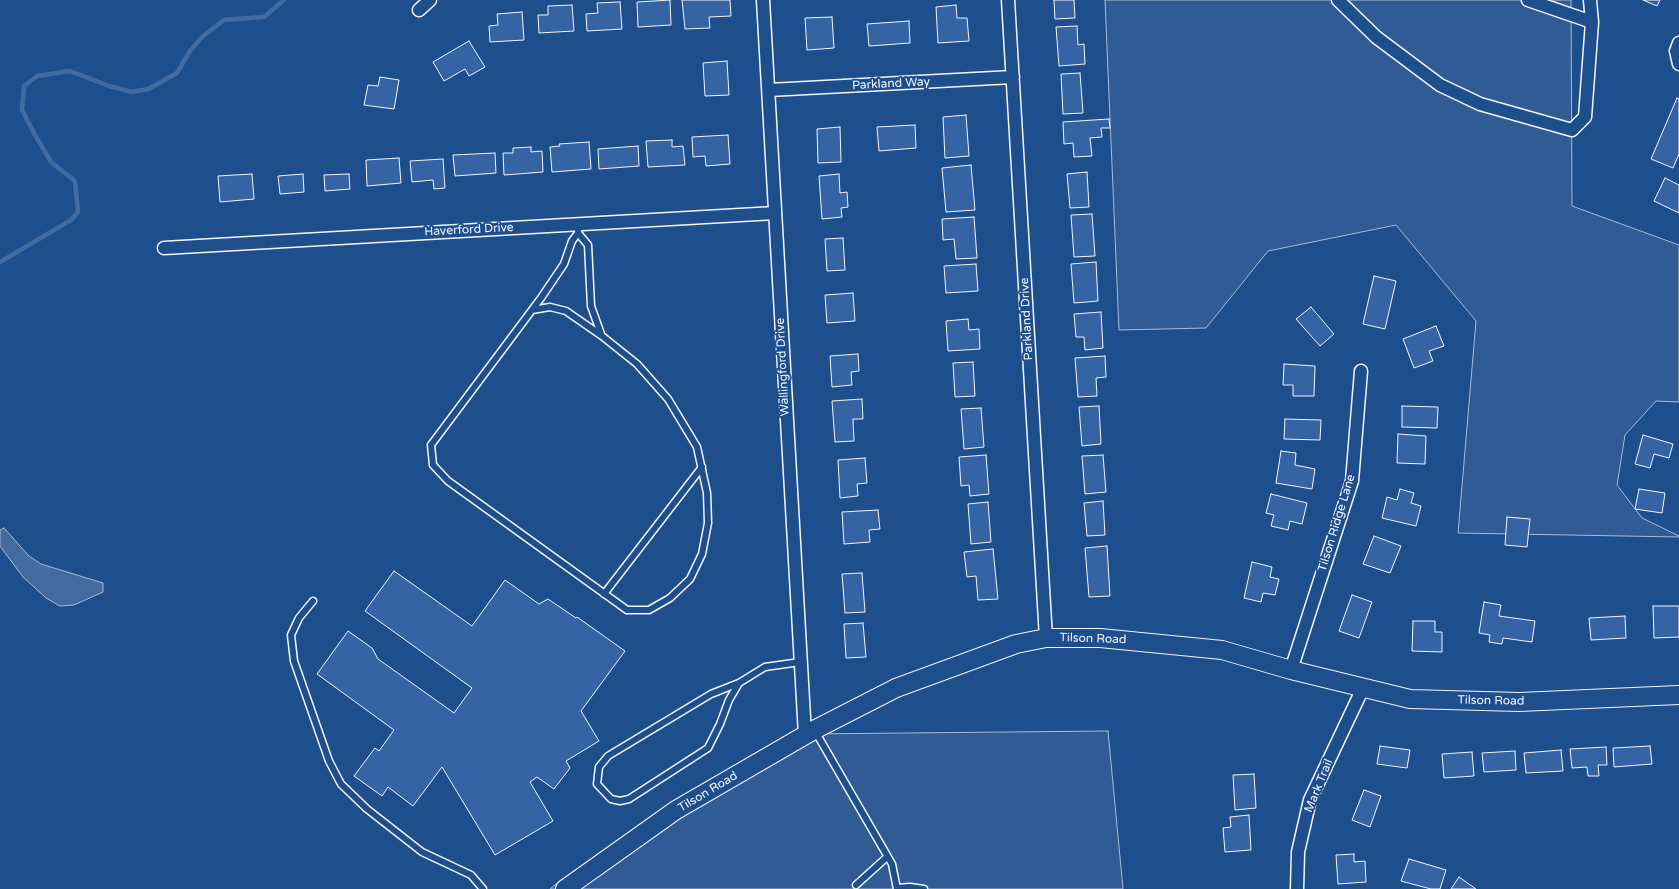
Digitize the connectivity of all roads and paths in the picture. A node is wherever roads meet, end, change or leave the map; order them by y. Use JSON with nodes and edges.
{"nodes":[{"id":1,"x":430,"y":0,"type":"edge"},
{"id":2,"x":764,"y":0,"type":"edge"},
{"id":3,"x":1008,"y":0,"type":"edge"},
{"id":4,"x":1338,"y":0,"type":"edge"},
{"id":5,"x":1528,"y":0,"type":"edge"},
{"id":6,"x":1590,"y":0,"type":"edge"},
{"id":7,"x":419,"y":10,"type":"dead end"},
{"id":8,"x":1592,"y":22,"type":"junction"},
{"id":9,"x":1679,"y":43,"type":"edge"},
{"id":10,"x":1679,"y":64,"type":"edge"},
{"id":11,"x":1013,"y":77,"type":"junction"},
{"id":12,"x":769,"y":90,"type":"junction"},
{"id":13,"x":775,"y":213,"type":"junction"},
{"id":14,"x":577,"y":228,"type":"junction"},
{"id":15,"x":164,"y":248,"type":"dead end"},
{"id":16,"x":532,"y":310,"type":"junction"},
{"id":17,"x":602,"y":336,"type":"junction"},
{"id":18,"x":1361,"y":371,"type":"dead end"},
{"id":19,"x":702,"y":467,"type":"junction"},
{"id":20,"x":604,"y":594,"type":"junction"},
{"id":21,"x":313,"y":601,"type":"dead end"},
{"id":22,"x":1046,"y":638,"type":"junction"},
{"id":23,"x":800,"y":662,"type":"junction"},
{"id":24,"x":1291,"y":670,"type":"junction"},
{"id":25,"x":739,"y":683,"type":"junction"},
{"id":26,"x":1362,"y":688,"type":"junction"},
{"id":27,"x":1679,"y":695,"type":"edge"},
{"id":28,"x":809,"y":732,"type":"junction"},
{"id":29,"x":888,"y":857,"type":"junction"},
{"id":30,"x":856,"y":885,"type":"dead end"},
{"id":31,"x":483,"y":889,"type":"edge"},
{"id":32,"x":565,"y":889,"type":"edge"},
{"id":33,"x":897,"y":889,"type":"edge"},
{"id":34,"x":924,"y":889,"type":"edge"},
{"id":35,"x":1296,"y":889,"type":"edge"}],
"edges":[{"from":1,"to":7,"type":"street"},
{"from":2,"to":12,"type":"street","name":"Wallingford Drive"},
{"from":3,"to":11,"type":"street","name":"Parkland Drive"},
{"from":4,"to":8,"type":"street"},
{"from":5,"to":8,"type":"street"},
{"from":6,"to":8,"type":"street"},
{"from":9,"to":10,"type":"street"},
{"from":11,"to":12,"type":"street","name":"Parkland Way"},
{"from":11,"to":22,"type":"street","name":"Parkland Drive"},
{"from":12,"to":13,"type":"street","name":"Wallingford Drive"},
{"from":13,"to":14,"type":"street","name":"Haverford Drive"},
{"from":13,"to":23,"type":"street","name":"Wallingford Drive"},
{"from":14,"to":15,"type":"street","name":"Haverford Drive"},
{"from":14,"to":16,"type":"lane"},
{"from":14,"to":17,"type":"lane"},
{"from":16,"to":17,"type":"lane"},
{"from":16,"to":20,"type":"lane"},
{"from":17,"to":19,"type":"lane"},
{"from":18,"to":24,"type":"street","name":"Tilson Ridge Lane"},
{"from":19,"to":20,"type":"lane"},
{"from":19,"to":20,"type":"lane"},
{"from":21,"to":31,"type":"lane"},
{"from":22,"to":24,"type":"street","name":"Tilson Road"},
{"from":22,"to":28,"type":"street","name":"Tilson Road"},
{"from":23,"to":25,"type":"lane"},
{"from":23,"to":28,"type":"street","name":"Wallingford Drive"},
{"from":24,"to":26,"type":"street","name":"Tilson Road"},
{"from":25,"to":25,"type":"lane"},
{"from":26,"to":27,"type":"street","name":"Tilson Road"},
{"from":26,"to":35,"type":"street","name":"Mark Trail"},
{"from":28,"to":29,"type":"lane"},
{"from":28,"to":32,"type":"street","name":"Tilson Road"},
{"from":29,"to":30,"type":"lane"},
{"from":29,"to":33,"type":"lane"},
{"from":33,"to":34,"type":"lane"}]}
